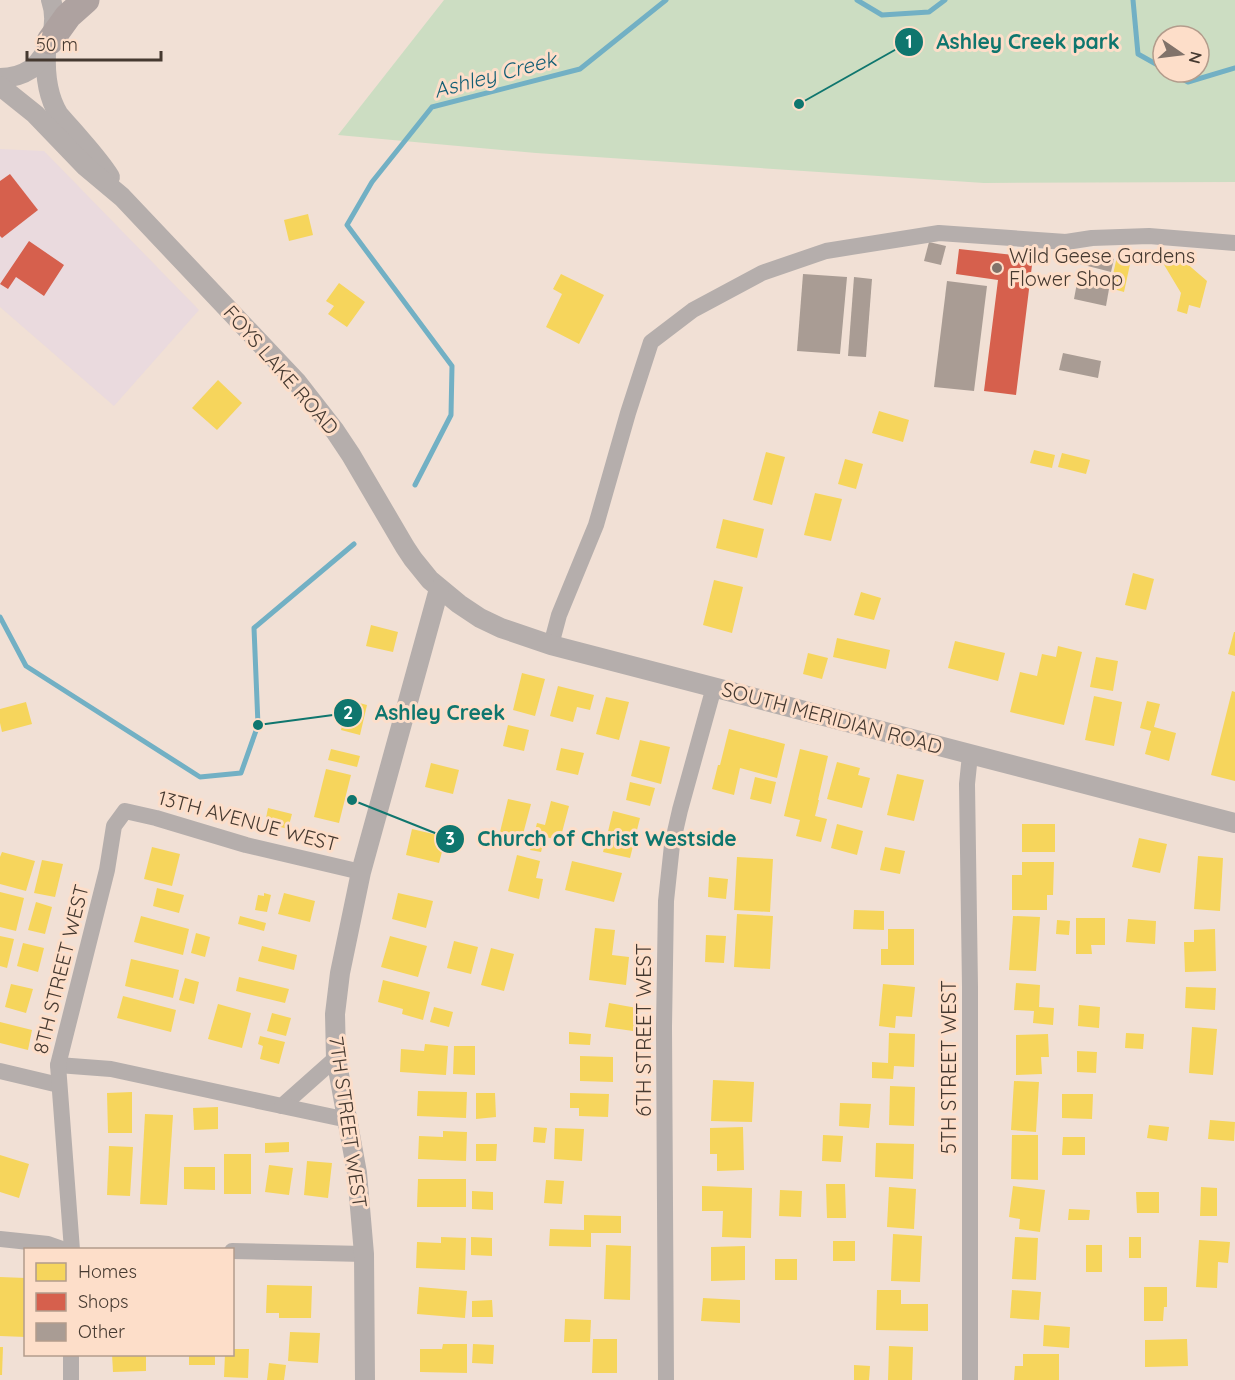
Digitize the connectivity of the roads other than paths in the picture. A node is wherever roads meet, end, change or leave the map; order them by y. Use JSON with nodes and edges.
{"nodes":[{"id":1,"x":51,"y":0,"type":"edge"},
{"id":2,"x":86,"y":0,"type":"edge"},
{"id":3,"x":48,"y":46,"type":"junction"},
{"id":4,"x":0,"y":78,"type":"edge"},
{"id":5,"x":0,"y":86,"type":"edge"},
{"id":6,"x":122,"y":197,"type":"junction"},
{"id":7,"x":1235,"y":243,"type":"edge"},
{"id":8,"x":439,"y":589,"type":"junction"},
{"id":9,"x":551,"y":645,"type":"junction"},
{"id":10,"x":714,"y":687,"type":"junction"},
{"id":11,"x":970,"y":755,"type":"junction"},
{"id":12,"x":125,"y":811,"type":"joint"},
{"id":13,"x":1235,"y":823,"type":"edge"},
{"id":14,"x":361,"y":872,"type":"junction"},
{"id":15,"x":336,"y":1058,"type":"junction"},
{"id":16,"x":58,"y":1065,"type":"junction"},
{"id":17,"x":0,"y":1071,"type":"edge"},
{"id":18,"x":59,"y":1085,"type":"junction"},
{"id":19,"x":282,"y":1106,"type":"junction"},
{"id":20,"x":348,"y":1120,"type":"junction"},
{"id":21,"x":0,"y":1239,"type":"edge"},
{"id":22,"x":59,"y":1248,"type":"edge"},
{"id":23,"x":72,"y":1248,"type":"edge"},
{"id":24,"x":234,"y":1251,"type":"edge"},
{"id":25,"x":364,"y":1254,"type":"junction"},
{"id":26,"x":71,"y":1356,"type":"edge"},
{"id":27,"x":71,"y":1380,"type":"edge"},
{"id":28,"x":365,"y":1380,"type":"edge"},
{"id":29,"x":666,"y":1380,"type":"edge"},
{"id":30,"x":970,"y":1380,"type":"edge"}],
"edges":[{"from":1,"to":3,"type":"street","name":"FOYS LAKE ROAD"},
{"from":2,"to":3,"type":"highway"},
{"from":3,"to":4,"type":"street"},
{"from":3,"to":6,"type":"street","name":"FOYS LAKE ROAD"},
{"from":5,"to":6,"type":"street","name":"FOYS LAKE ROAD"},
{"from":6,"to":8,"type":"street","name":"FOYS LAKE ROAD"},
{"from":7,"to":9,"type":"street"},
{"from":8,"to":9,"type":"street","name":"SOUTH MERIDIAN ROAD"},
{"from":8,"to":14,"type":"street","name":"7TH STREET WEST"},
{"from":9,"to":10,"type":"street","name":"SOUTH MERIDIAN ROAD"},
{"from":10,"to":11,"type":"street","name":"SOUTH MERIDIAN ROAD"},
{"from":10,"to":29,"type":"street","name":"6TH STREET WEST"},
{"from":11,"to":13,"type":"street","name":"SOUTH MERIDIAN ROAD"},
{"from":11,"to":30,"type":"street","name":"5TH STREET WEST"},
{"from":12,"to":14,"type":"street","name":"13TH AVENUE WEST"},
{"from":12,"to":16,"type":"street","name":"8TH STREET WEST"},
{"from":14,"to":15,"type":"street","name":"7TH STREET WEST"},
{"from":15,"to":19,"type":"street"},
{"from":15,"to":20,"type":"street","name":"7TH STREET WEST"},
{"from":16,"to":18,"type":"street","name":"8TH STREET WEST"},
{"from":16,"to":19,"type":"street"},
{"from":17,"to":18,"type":"street"},
{"from":18,"to":23,"type":"street","name":"8TH STREET WEST"},
{"from":19,"to":20,"type":"street"},
{"from":20,"to":25,"type":"street","name":"7TH STREET WEST"},
{"from":21,"to":22,"type":"street"},
{"from":24,"to":25,"type":"street"},
{"from":25,"to":28,"type":"street","name":"7TH STREET WEST"},
{"from":26,"to":27,"type":"street"}]}
